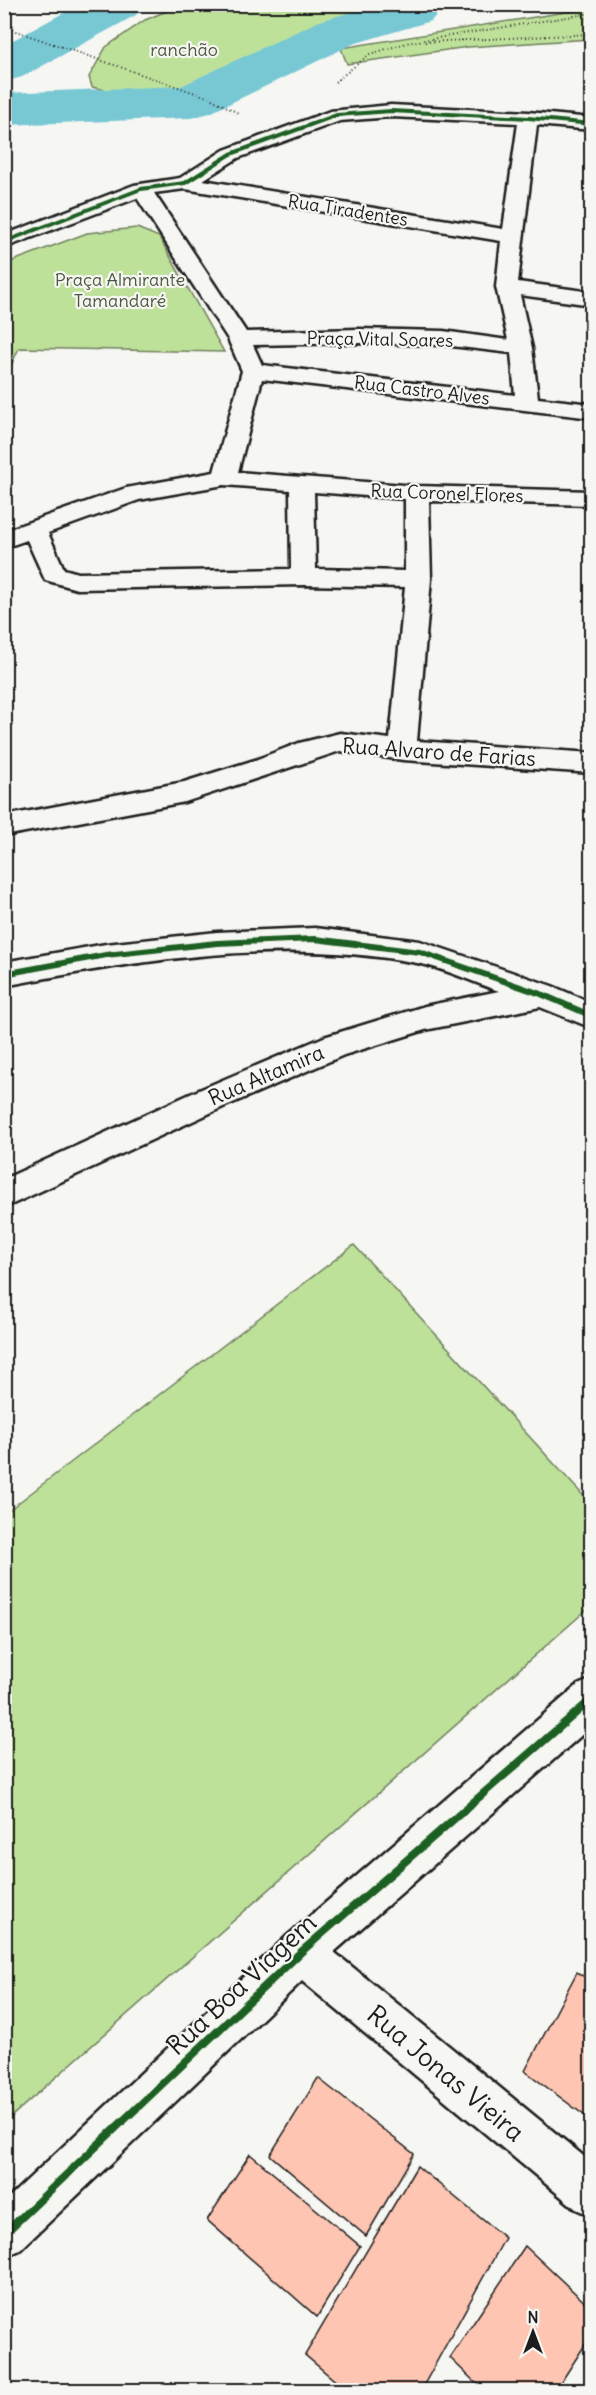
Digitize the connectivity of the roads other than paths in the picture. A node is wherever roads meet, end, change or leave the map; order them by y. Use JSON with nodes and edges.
{"nodes":[{"id":1,"x":528,"y":118,"type":"junction"},
{"id":2,"x":591,"y":124,"type":"edge"},
{"id":3,"x":185,"y":183,"type":"junction"},
{"id":4,"x":141,"y":189,"type":"junction"},
{"id":5,"x":512,"y":237,"type":"junction"},
{"id":6,"x":4,"y":242,"type":"edge"},
{"id":7,"x":507,"y":287,"type":"junction"},
{"id":8,"x":591,"y":299,"type":"edge"},
{"id":9,"x":239,"y":339,"type":"junction"},
{"id":10,"x":521,"y":348,"type":"junction"},
{"id":11,"x":253,"y":370,"type":"junction"},
{"id":12,"x":527,"y":402,"type":"junction"},
{"id":13,"x":591,"y":411,"type":"edge"},
{"id":14,"x":224,"y":478,"type":"junction"},
{"id":15,"x":302,"y":486,"type":"junction"},
{"id":16,"x":417,"y":493,"type":"junction"},
{"id":17,"x":591,"y":498,"type":"edge"},
{"id":18,"x":35,"y":530,"type":"junction"},
{"id":19,"x":4,"y":540,"type":"edge"},
{"id":20,"x":304,"y":576,"type":"junction"},
{"id":21,"x":418,"y":579,"type":"junction"},
{"id":22,"x":403,"y":750,"type":"junction"},
{"id":23,"x":591,"y":764,"type":"edge"},
{"id":24,"x":4,"y":826,"type":"edge"},
{"id":25,"x":4,"y":974,"type":"edge"},
{"id":26,"x":541,"y":994,"type":"junction"},
{"id":27,"x":591,"y":1016,"type":"edge"},
{"id":28,"x":4,"y":1194,"type":"edge"},
{"id":29,"x":591,"y":1699,"type":"edge"},
{"id":30,"x":301,"y":1952,"type":"junction"},
{"id":31,"x":591,"y":2193,"type":"edge"},
{"id":32,"x":4,"y":2234,"type":"edge"}],
"edges":[{"from":1,"to":2,"type":"street"},
{"from":1,"to":3,"type":"street"},
{"from":1,"to":5,"type":"street"},
{"from":3,"to":4,"type":"street"},
{"from":3,"to":5,"type":"street","name":"Rua Tiradentes"},
{"from":4,"to":6,"type":"street"},
{"from":4,"to":9,"type":"street"},
{"from":5,"to":7,"type":"street"},
{"from":7,"to":8,"type":"street"},
{"from":7,"to":10,"type":"street"},
{"from":9,"to":10,"type":"street","name":"Praça Vital Soares"},
{"from":9,"to":11,"type":"street"},
{"from":10,"to":12,"type":"street"},
{"from":11,"to":12,"type":"street","name":"Rua Castro Alves"},
{"from":11,"to":14,"type":"street"},
{"from":12,"to":13,"type":"street","name":"Rua Castro Alves"},
{"from":14,"to":15,"type":"street","name":"Rua Coronel Flores"},
{"from":14,"to":18,"type":"street","name":"Rua Coronel Flores"},
{"from":15,"to":16,"type":"street","name":"Rua Coronel Flores"},
{"from":15,"to":20,"type":"street"},
{"from":16,"to":17,"type":"street","name":"Rua Coronel Flores"},
{"from":16,"to":21,"type":"street"},
{"from":18,"to":19,"type":"street","name":"Rua Coronel Flores"},
{"from":18,"to":20,"type":"street"},
{"from":20,"to":21,"type":"street"},
{"from":21,"to":22,"type":"street"},
{"from":22,"to":23,"type":"street","name":"Rua Alvaro de Farias"},
{"from":22,"to":24,"type":"street","name":"Rua Alvaro de Farias"},
{"from":25,"to":26,"type":"street"},
{"from":26,"to":27,"type":"street"},
{"from":26,"to":28,"type":"street","name":"Rua Altamira"},
{"from":29,"to":30,"type":"street","name":"Rua Boa Viagem"},
{"from":30,"to":31,"type":"street","name":"Rua Jonas Vieira"},
{"from":30,"to":32,"type":"street","name":"Rua Boa Viagem"}]}
